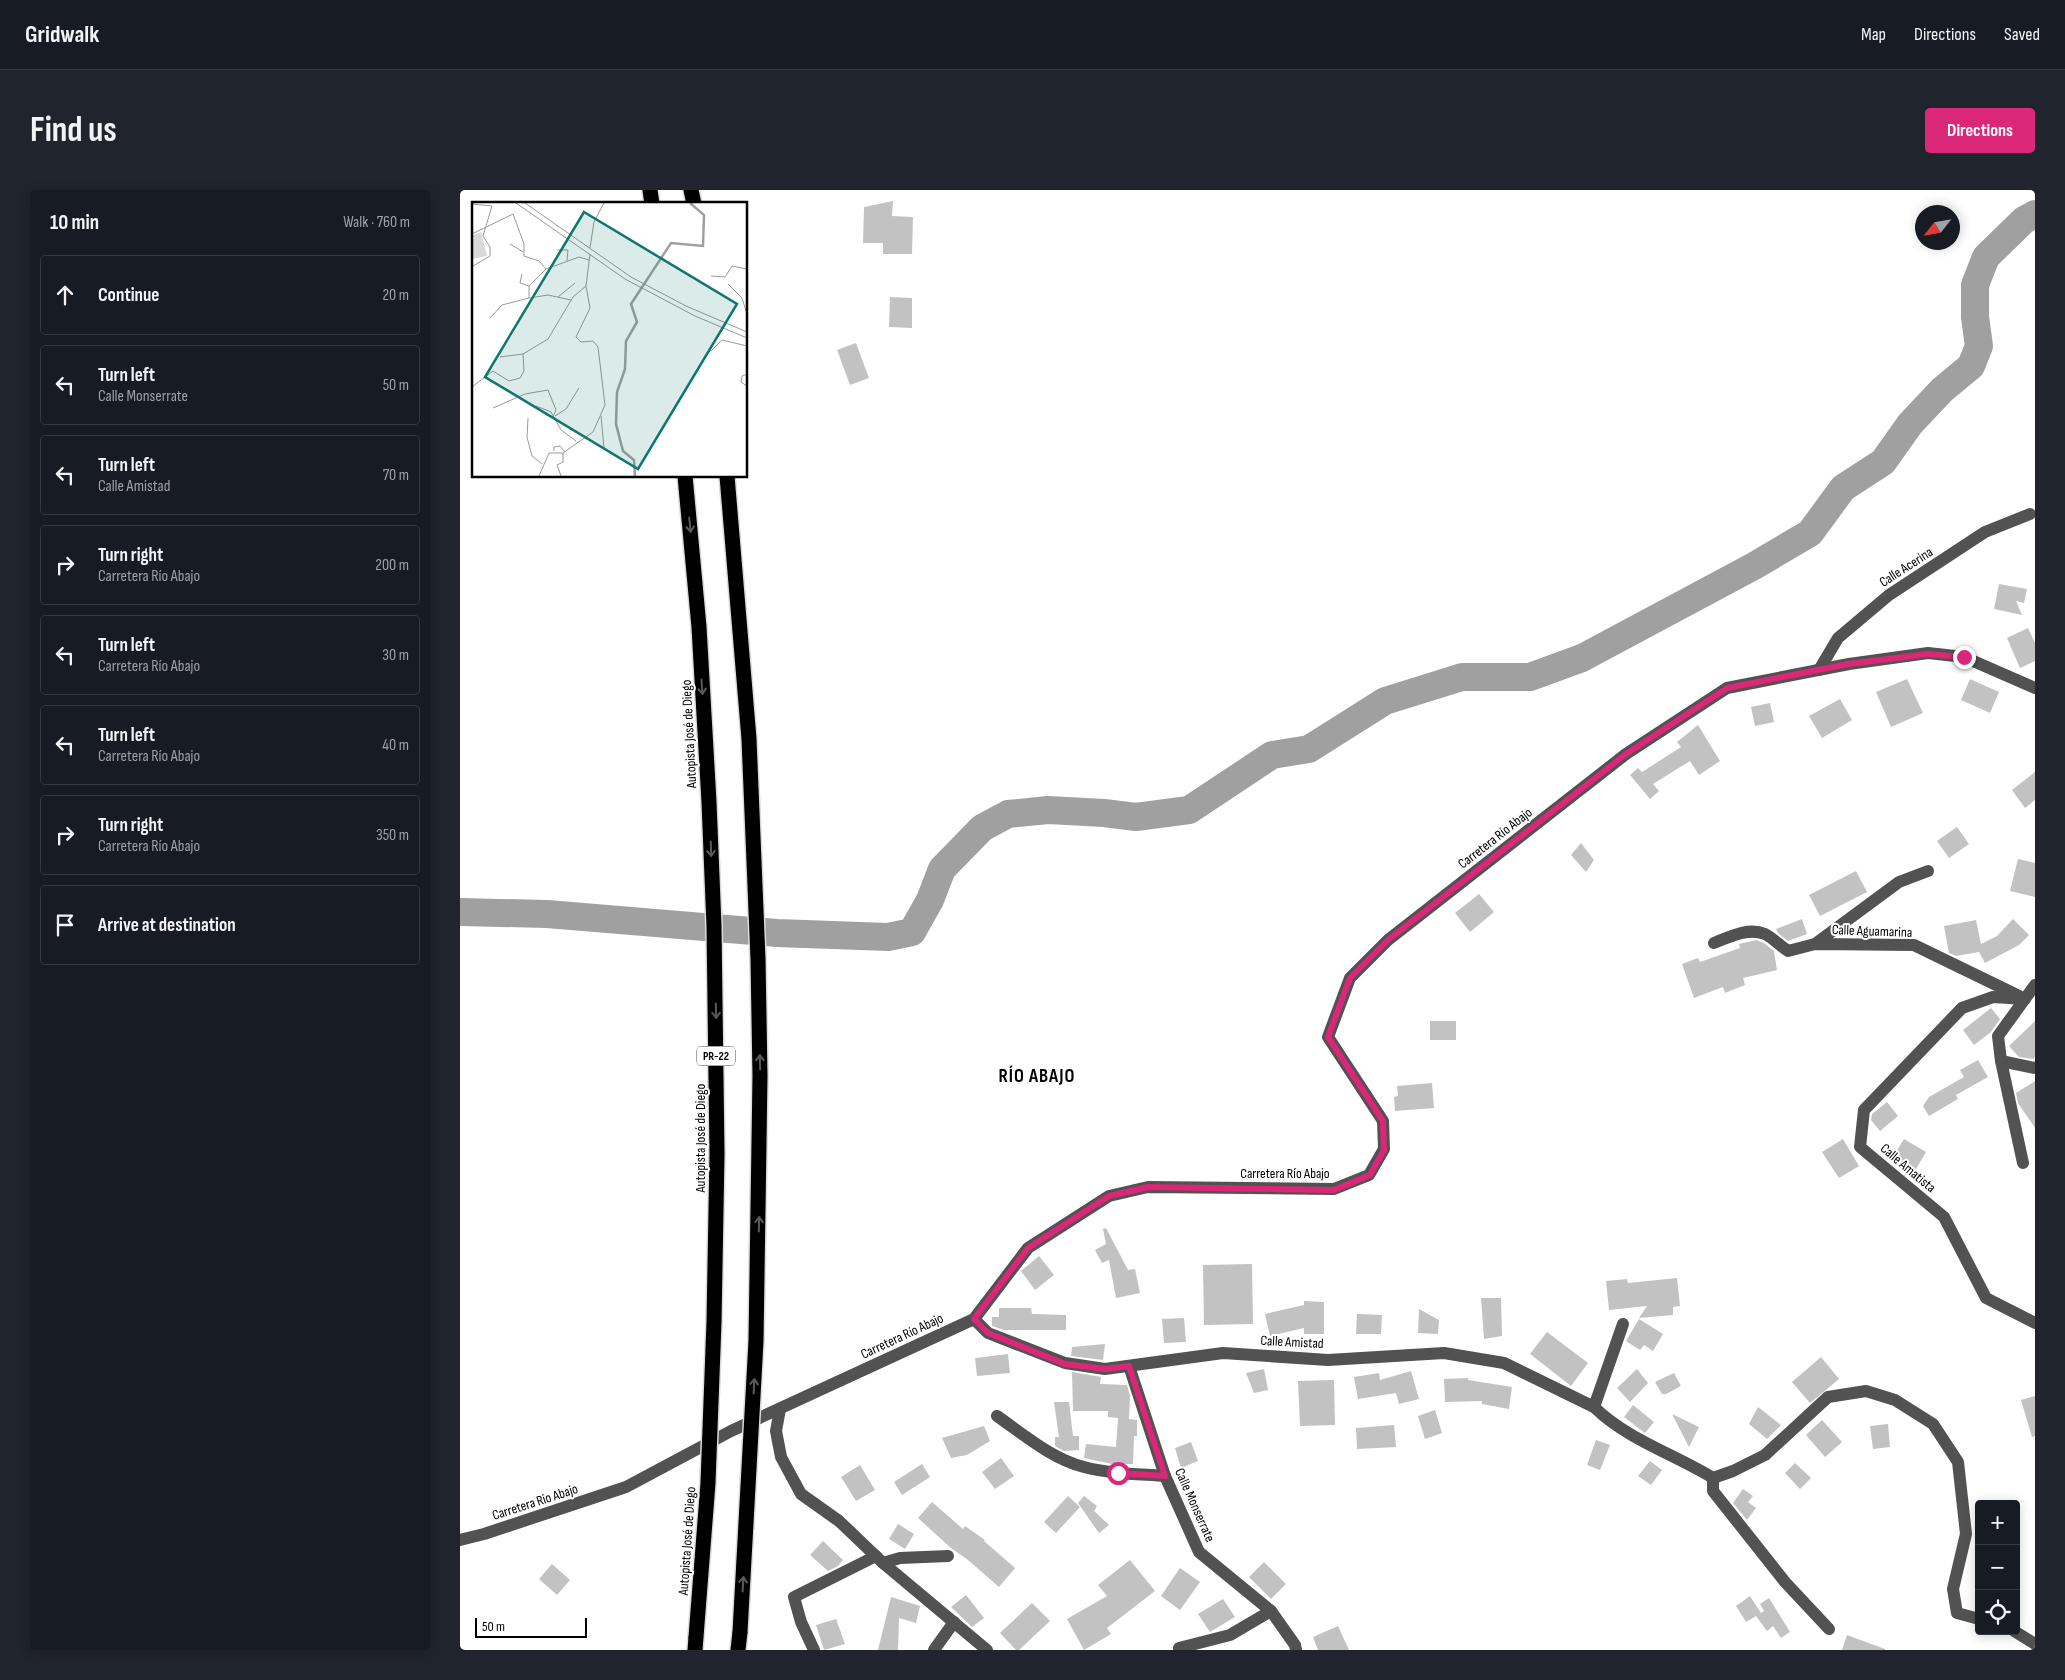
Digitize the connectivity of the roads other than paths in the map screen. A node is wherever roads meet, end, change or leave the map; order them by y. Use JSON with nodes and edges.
{"nodes":[{"id":1,"x":685,"y":478,"type":"edge"},
{"id":2,"x":727,"y":478,"type":"edge"},
{"id":3,"x":2030,"y":514,"type":"dead end"},
{"id":4,"x":1819,"y":670,"type":"junction"},
{"id":5,"x":2035,"y":688,"type":"edge"},
{"id":6,"x":1928,"y":871,"type":"dead end"},
{"id":7,"x":1714,"y":943,"type":"dead end"},
{"id":8,"x":1815,"y":944,"type":"junction"},
{"id":9,"x":2035,"y":985,"type":"edge"},
{"id":10,"x":2025,"y":999,"type":"junction"},
{"id":11,"x":2001,"y":1061,"type":"junction"},
{"id":12,"x":2035,"y":1068,"type":"edge"},
{"id":13,"x":2022,"y":1163,"type":"dead end"},
{"id":14,"x":974,"y":1319,"type":"junction"},
{"id":15,"x":2035,"y":1323,"type":"edge"},
{"id":16,"x":1623,"y":1324,"type":"dead end"},
{"id":17,"x":1129,"y":1366,"type":"junction"},
{"id":18,"x":1594,"y":1407,"type":"junction"},
{"id":19,"x":780,"y":1409,"type":"junction"},
{"id":20,"x":997,"y":1416,"type":"dead end"},
{"id":21,"x":1165,"y":1476,"type":"junction"},
{"id":22,"x":1713,"y":1478,"type":"junction"},
{"id":23,"x":460,"y":1540,"type":"edge"},
{"id":24,"x":948,"y":1556,"type":"dead end"},
{"id":25,"x":880,"y":1560,"type":"junction"},
{"id":26,"x":1271,"y":1611,"type":"junction"},
{"id":27,"x":1975,"y":1618,"type":"edge"},
{"id":28,"x":954,"y":1622,"type":"junction"},
{"id":29,"x":1829,"y":1629,"type":"dead end"},
{"id":30,"x":2020,"y":1635,"type":"edge"},
{"id":31,"x":695,"y":1643,"type":"edge"},
{"id":32,"x":2035,"y":1644,"type":"edge"},
{"id":33,"x":1179,"y":1648,"type":"dead end"},
{"id":34,"x":738,"y":1650,"type":"edge"},
{"id":35,"x":814,"y":1650,"type":"edge"},
{"id":36,"x":934,"y":1650,"type":"edge"},
{"id":37,"x":987,"y":1650,"type":"edge"},
{"id":38,"x":1296,"y":1650,"type":"edge"}],
"edges":[{"from":1,"to":31,"type":"highway","name":"Autopista José de Diego","number":"PR-22","one_way":true,"bridge":true},
{"from":34,"to":2,"type":"highway","one_way":true,"bridge":true},
{"from":3,"to":4,"type":"street","name":"Calle Acerina"},
{"from":4,"to":5,"type":"street","name":"Carretera Río Abajo"},
{"from":4,"to":14,"type":"street","name":"Carretera Río Abajo"},
{"from":6,"to":8,"type":"street"},
{"from":7,"to":8,"type":"street","name":"Calle Aguamarina"},
{"from":8,"to":10,"type":"street","name":"Calle Aguamarina"},
{"from":9,"to":10,"type":"street"},
{"from":10,"to":11,"type":"street"},
{"from":10,"to":15,"type":"street","name":"Calle Amatista"},
{"from":11,"to":12,"type":"street"},
{"from":11,"to":13,"type":"street"},
{"from":14,"to":17,"type":"street","name":"Calle Amistad"},
{"from":14,"to":19,"type":"street","name":"Carretera Río Abajo"},
{"from":16,"to":18,"type":"street"},
{"from":17,"to":18,"type":"street","name":"Calle Amistad"},
{"from":17,"to":21,"type":"street","name":"Calle Monserrate"},
{"from":18,"to":22,"type":"street","name":"Calle Amistad"},
{"from":19,"to":23,"type":"street","name":"Carretera Río Abajo"},
{"from":19,"to":25,"type":"street"},
{"from":20,"to":21,"type":"street"},
{"from":21,"to":26,"type":"street","name":"Calle Monserrate"},
{"from":22,"to":27,"type":"street"},
{"from":22,"to":29,"type":"street"},
{"from":24,"to":25,"type":"street"},
{"from":25,"to":28,"type":"street"},
{"from":25,"to":35,"type":"street"},
{"from":26,"to":33,"type":"street"},
{"from":26,"to":38,"type":"street","name":"Calle Monserrate"},
{"from":28,"to":36,"type":"street"},
{"from":28,"to":37,"type":"street"},
{"from":30,"to":32,"type":"street"}]}
